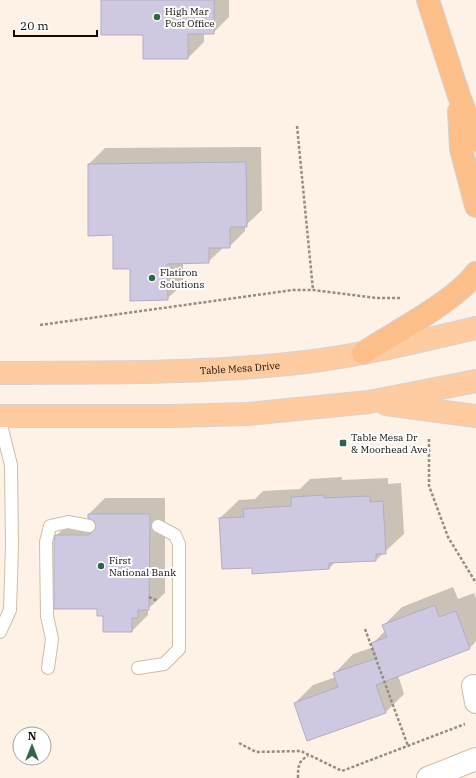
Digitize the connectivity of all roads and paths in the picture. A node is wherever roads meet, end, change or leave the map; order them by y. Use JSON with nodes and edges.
{"nodes":[{"id":1,"x":428,"y":0,"type":"edge"},
{"id":2,"x":459,"y":96,"type":"junction"},
{"id":3,"x":297,"y":126,"type":"dead end"},
{"id":4,"x":476,"y":140,"type":"edge"},
{"id":5,"x":476,"y":206,"type":"edge"},
{"id":6,"x":476,"y":273,"type":"edge"},
{"id":7,"x":313,"y":290,"type":"junction"},
{"id":8,"x":405,"y":297,"type":"dead end"},
{"id":9,"x":40,"y":325,"type":"dead end"},
{"id":10,"x":476,"y":328,"type":"edge"},
{"id":11,"x":362,"y":353,"type":"junction"},
{"id":12,"x":0,"y":374,"type":"edge"},
{"id":13,"x":476,"y":381,"type":"edge"},
{"id":14,"x":369,"y":402,"type":"junction"},
{"id":15,"x":0,"y":416,"type":"edge"},
{"id":16,"x":476,"y":416,"type":"edge"},
{"id":17,"x":0,"y":421,"type":"edge"},
{"id":18,"x":429,"y":439,"type":"dead end"},
{"id":19,"x":89,"y":526,"type":"dead end"},
{"id":20,"x":158,"y":526,"type":"dead end"},
{"id":21,"x":476,"y":583,"type":"edge"},
{"id":22,"x":365,"y":629,"type":"dead end"},
{"id":23,"x":0,"y":632,"type":"edge"},
{"id":24,"x":48,"y":668,"type":"dead end"},
{"id":25,"x":138,"y":668,"type":"dead end"},
{"id":26,"x":469,"y":722,"type":"dead end"},
{"id":27,"x":239,"y":743,"type":"dead end"},
{"id":28,"x":408,"y":746,"type":"junction"},
{"id":29,"x":309,"y":755,"type":"junction"},
{"id":30,"x":476,"y":759,"type":"edge"},
{"id":31,"x":298,"y":778,"type":"edge"},
{"id":32,"x":428,"y":778,"type":"edge"}],
"edges":[{"from":1,"to":2,"type":"highway"},
{"from":2,"to":4,"type":"highway"},
{"from":2,"to":5,"type":"highway"},
{"from":3,"to":7,"type":"path"},
{"from":6,"to":11,"type":"highway"},
{"from":7,"to":8,"type":"path"},
{"from":7,"to":9,"type":"path"},
{"from":10,"to":11,"type":"highway","name":"Table Mesa Drive"},
{"from":11,"to":12,"type":"highway","name":"Table Mesa Drive"},
{"from":13,"to":14,"type":"highway"},
{"from":14,"to":15,"type":"highway"},
{"from":14,"to":16,"type":"highway"},
{"from":17,"to":23,"type":"lane"},
{"from":18,"to":21,"type":"path"},
{"from":19,"to":24,"type":"lane"},
{"from":20,"to":25,"type":"lane"},
{"from":22,"to":28,"type":"path"},
{"from":26,"to":28,"type":"path"},
{"from":27,"to":29,"type":"path"},
{"from":28,"to":29,"type":"path"},
{"from":29,"to":31,"type":"path"},
{"from":30,"to":32,"type":"street"}]}
